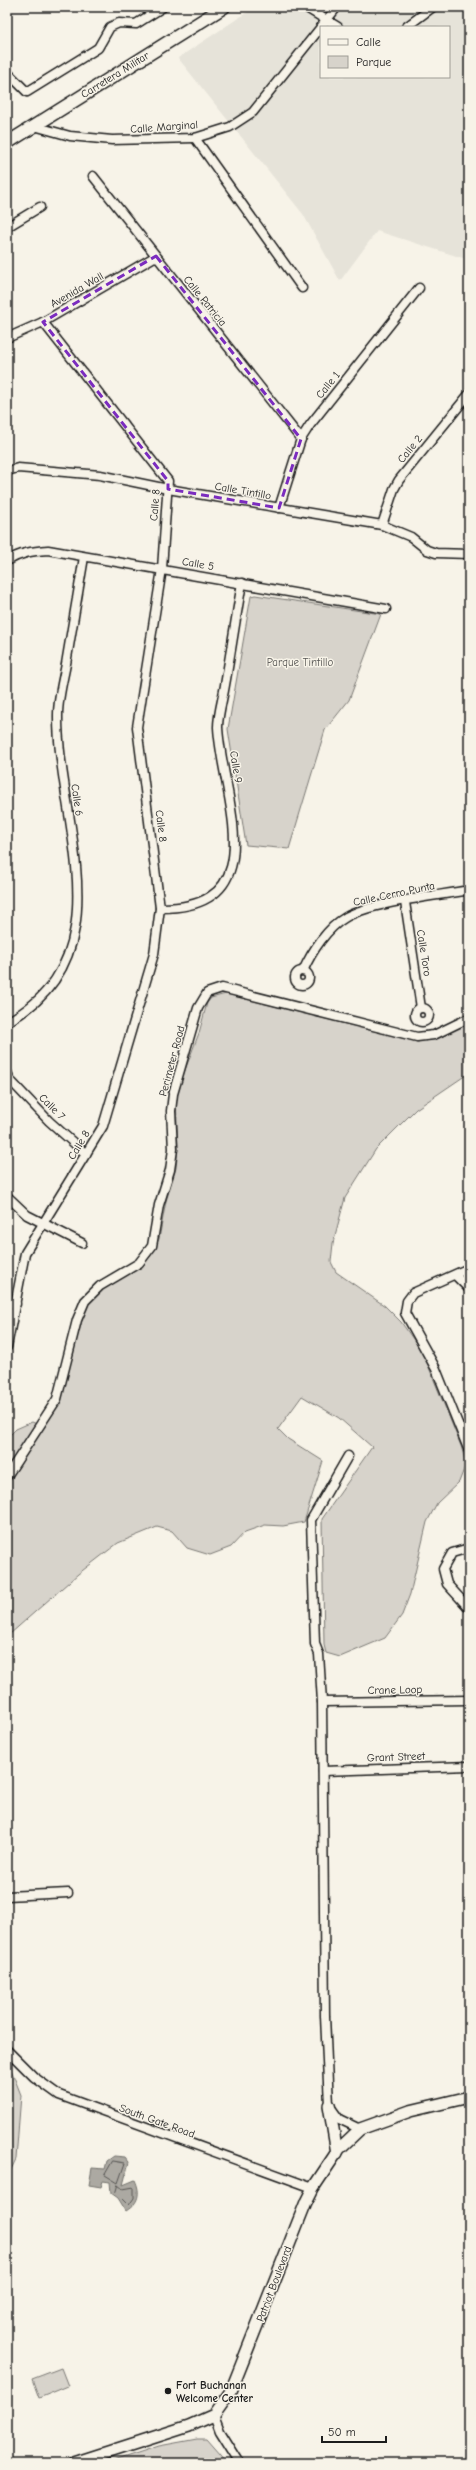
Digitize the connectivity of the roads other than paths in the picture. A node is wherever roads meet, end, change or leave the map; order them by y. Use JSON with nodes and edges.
{"nodes":[{"id":1,"x":163,"y":7,"type":"edge"},
{"id":2,"x":224,"y":7,"type":"edge"},
{"id":3,"x":305,"y":7,"type":"edge"},
{"id":4,"x":337,"y":7,"type":"edge"},
{"id":5,"x":433,"y":7,"type":"edge"},
{"id":6,"x":213,"y":11,"type":"edge"},
{"id":7,"x":326,"y":21,"type":"junction"},
{"id":8,"x":322,"y":26,"type":"edge"},
{"id":9,"x":336,"y":26,"type":"edge"},
{"id":10,"x":407,"y":26,"type":"edge"},
{"id":11,"x":320,"y":28,"type":"edge"},
{"id":12,"x":7,"y":72,"type":"edge"},
{"id":13,"x":34,"y":126,"type":"junction"},
{"id":14,"x":195,"y":138,"type":"junction"},
{"id":15,"x":7,"y":143,"type":"edge"},
{"id":16,"x":93,"y":176,"type":"dead end"},
{"id":17,"x":40,"y":206,"type":"dead end"},
{"id":18,"x":7,"y":227,"type":"edge"},
{"id":19,"x":156,"y":256,"type":"junction"},
{"id":20,"x":302,"y":288,"type":"dead end"},
{"id":21,"x":419,"y":288,"type":"dead end"},
{"id":22,"x":43,"y":322,"type":"junction"},
{"id":23,"x":7,"y":338,"type":"edge"},
{"id":24,"x":469,"y":394,"type":"edge"},
{"id":25,"x":302,"y":439,"type":"junction"},
{"id":26,"x":7,"y":471,"type":"edge"},
{"id":27,"x":168,"y":489,"type":"junction"},
{"id":28,"x":279,"y":508,"type":"junction"},
{"id":29,"x":382,"y":526,"type":"junction"},
{"id":30,"x":469,"y":554,"type":"edge"},
{"id":31,"x":84,"y":557,"type":"junction"},
{"id":32,"x":7,"y":561,"type":"edge"},
{"id":33,"x":162,"y":569,"type":"junction"},
{"id":34,"x":242,"y":583,"type":"junction"},
{"id":35,"x":386,"y":609,"type":"dead end"},
{"id":36,"x":469,"y":890,"type":"edge"},
{"id":37,"x":405,"y":902,"type":"junction"},
{"id":38,"x":160,"y":908,"type":"junction"},
{"id":39,"x":303,"y":971,"type":"dead end"},
{"id":40,"x":422,"y":1008,"type":"dead end"},
{"id":41,"x":469,"y":1018,"type":"edge"},
{"id":42,"x":7,"y":1022,"type":"edge"},
{"id":43,"x":7,"y":1072,"type":"edge"},
{"id":44,"x":86,"y":1154,"type":"junction"},
{"id":45,"x":7,"y":1196,"type":"edge"},
{"id":46,"x":42,"y":1223,"type":"junction"},
{"id":47,"x":82,"y":1243,"type":"dead end"},
{"id":48,"x":469,"y":1268,"type":"edge"},
{"id":49,"x":455,"y":1275,"type":"junction"},
{"id":50,"x":469,"y":1289,"type":"edge"},
{"id":51,"x":7,"y":1302,"type":"edge"},
{"id":52,"x":16,"y":1304,"type":"junction"},
{"id":53,"x":7,"y":1347,"type":"edge"},
{"id":54,"x":469,"y":1451,"type":"edge"},
{"id":55,"x":348,"y":1456,"type":"dead end"},
{"id":56,"x":7,"y":1476,"type":"edge"},
{"id":57,"x":469,"y":1547,"type":"edge"},
{"id":58,"x":469,"y":1608,"type":"edge"},
{"id":59,"x":469,"y":1700,"type":"edge"},
{"id":60,"x":322,"y":1702,"type":"junction"},
{"id":61,"x":469,"y":1766,"type":"edge"},
{"id":62,"x":324,"y":1771,"type":"junction"},
{"id":63,"x":68,"y":1893,"type":"dead end"},
{"id":64,"x":7,"y":1896,"type":"edge"},
{"id":65,"x":7,"y":2050,"type":"edge"},
{"id":66,"x":469,"y":2097,"type":"edge"},
{"id":67,"x":329,"y":2105,"type":"junction"},
{"id":68,"x":360,"y":2129,"type":"junction"},
{"id":69,"x":336,"y":2154,"type":"junction"},
{"id":70,"x":312,"y":2188,"type":"junction"},
{"id":71,"x":214,"y":2416,"type":"junction"},
{"id":72,"x":74,"y":2463,"type":"edge"},
{"id":73,"x":240,"y":2463,"type":"edge"}],
"edges":[{"from":1,"to":12,"type":"street"},
{"from":2,"to":6,"type":"main road","name":"Carretera Militar"},
{"from":3,"to":7,"type":"street"},
{"from":4,"to":7,"type":"street","name":"Calle Marginal"},
{"from":5,"to":10,"type":"street"},
{"from":6,"to":13,"type":"main road","name":"Carretera Militar"},
{"from":7,"to":8,"type":"street","name":"Calle Marginal"},
{"from":7,"to":9,"type":"street"},
{"from":11,"to":14,"type":"street","name":"Calle Marginal"},
{"from":13,"to":14,"type":"street","name":"Calle Marginal"},
{"from":13,"to":15,"type":"main road","name":"Carretera Militar"},
{"from":14,"to":20,"type":"street"},
{"from":16,"to":19,"type":"street","name":"Calle Patricia"},
{"from":17,"to":18,"type":"street"},
{"from":19,"to":22,"type":"street","name":"Avenida Wall"},
{"from":19,"to":25,"type":"street","name":"Calle Patricia"},
{"from":21,"to":25,"type":"street","name":"Calle 1"},
{"from":22,"to":23,"type":"street","name":"Avenida Wall"},
{"from":22,"to":27,"type":"street","name":"Calle 8"},
{"from":24,"to":29,"type":"street","name":"Calle 2"},
{"from":25,"to":28,"type":"street","name":"Calle 1"},
{"from":26,"to":27,"type":"street","name":"Calle Tintillo"},
{"from":27,"to":28,"type":"street","name":"Calle Tintillo"},
{"from":27,"to":33,"type":"street","name":"Calle 8"},
{"from":28,"to":29,"type":"street","name":"Calle Tintillo"},
{"from":29,"to":30,"type":"street","name":"Calle Tintillo"},
{"from":31,"to":32,"type":"street","name":"Calle 5"},
{"from":31,"to":33,"type":"street","name":"Calle 5"},
{"from":31,"to":42,"type":"street","name":"Calle 6"},
{"from":33,"to":34,"type":"street","name":"Calle 5"},
{"from":33,"to":38,"type":"street","name":"Calle 8"},
{"from":34,"to":35,"type":"street","name":"Calle 5"},
{"from":34,"to":38,"type":"street","name":"Calle 9"},
{"from":36,"to":37,"type":"street","name":"Calle Cerro Punta"},
{"from":37,"to":39,"type":"street","name":"Calle Cerro Punta"},
{"from":37,"to":40,"type":"street","name":"Calle Toro"},
{"from":38,"to":44,"type":"street","name":"Calle 8"},
{"from":41,"to":56,"type":"street","name":"Perimeter Road"},
{"from":43,"to":44,"type":"street","name":"Calle 7"},
{"from":44,"to":46,"type":"street","name":"Calle 8"},
{"from":45,"to":46,"type":"street"},
{"from":46,"to":47,"type":"street"},
{"from":46,"to":52,"type":"street","name":"Calle 8"},
{"from":48,"to":49,"type":"street"},
{"from":49,"to":50,"type":"street"},
{"from":49,"to":54,"type":"street"},
{"from":51,"to":52,"type":"street"},
{"from":52,"to":53,"type":"street","name":"Calle 8"},
{"from":55,"to":60,"type":"street"},
{"from":57,"to":58,"type":"street"},
{"from":59,"to":60,"type":"street","name":"Crane Loop"},
{"from":60,"to":62,"type":"street"},
{"from":61,"to":62,"type":"street","name":"Grant Street"},
{"from":62,"to":67,"type":"street"},
{"from":63,"to":64,"type":"street"},
{"from":65,"to":70,"type":"street","name":"South Gate Road"},
{"from":66,"to":68,"type":"street","name":"Patriot Boulevard"},
{"from":67,"to":68,"type":"street"},
{"from":67,"to":69,"type":"street"},
{"from":68,"to":69,"type":"street","name":"Patriot Boulevard"},
{"from":69,"to":70,"type":"street","name":"Patriot Boulevard"},
{"from":70,"to":71,"type":"street","name":"Patriot Boulevard"},
{"from":71,"to":72,"type":"street"},
{"from":71,"to":73,"type":"street"}]}
